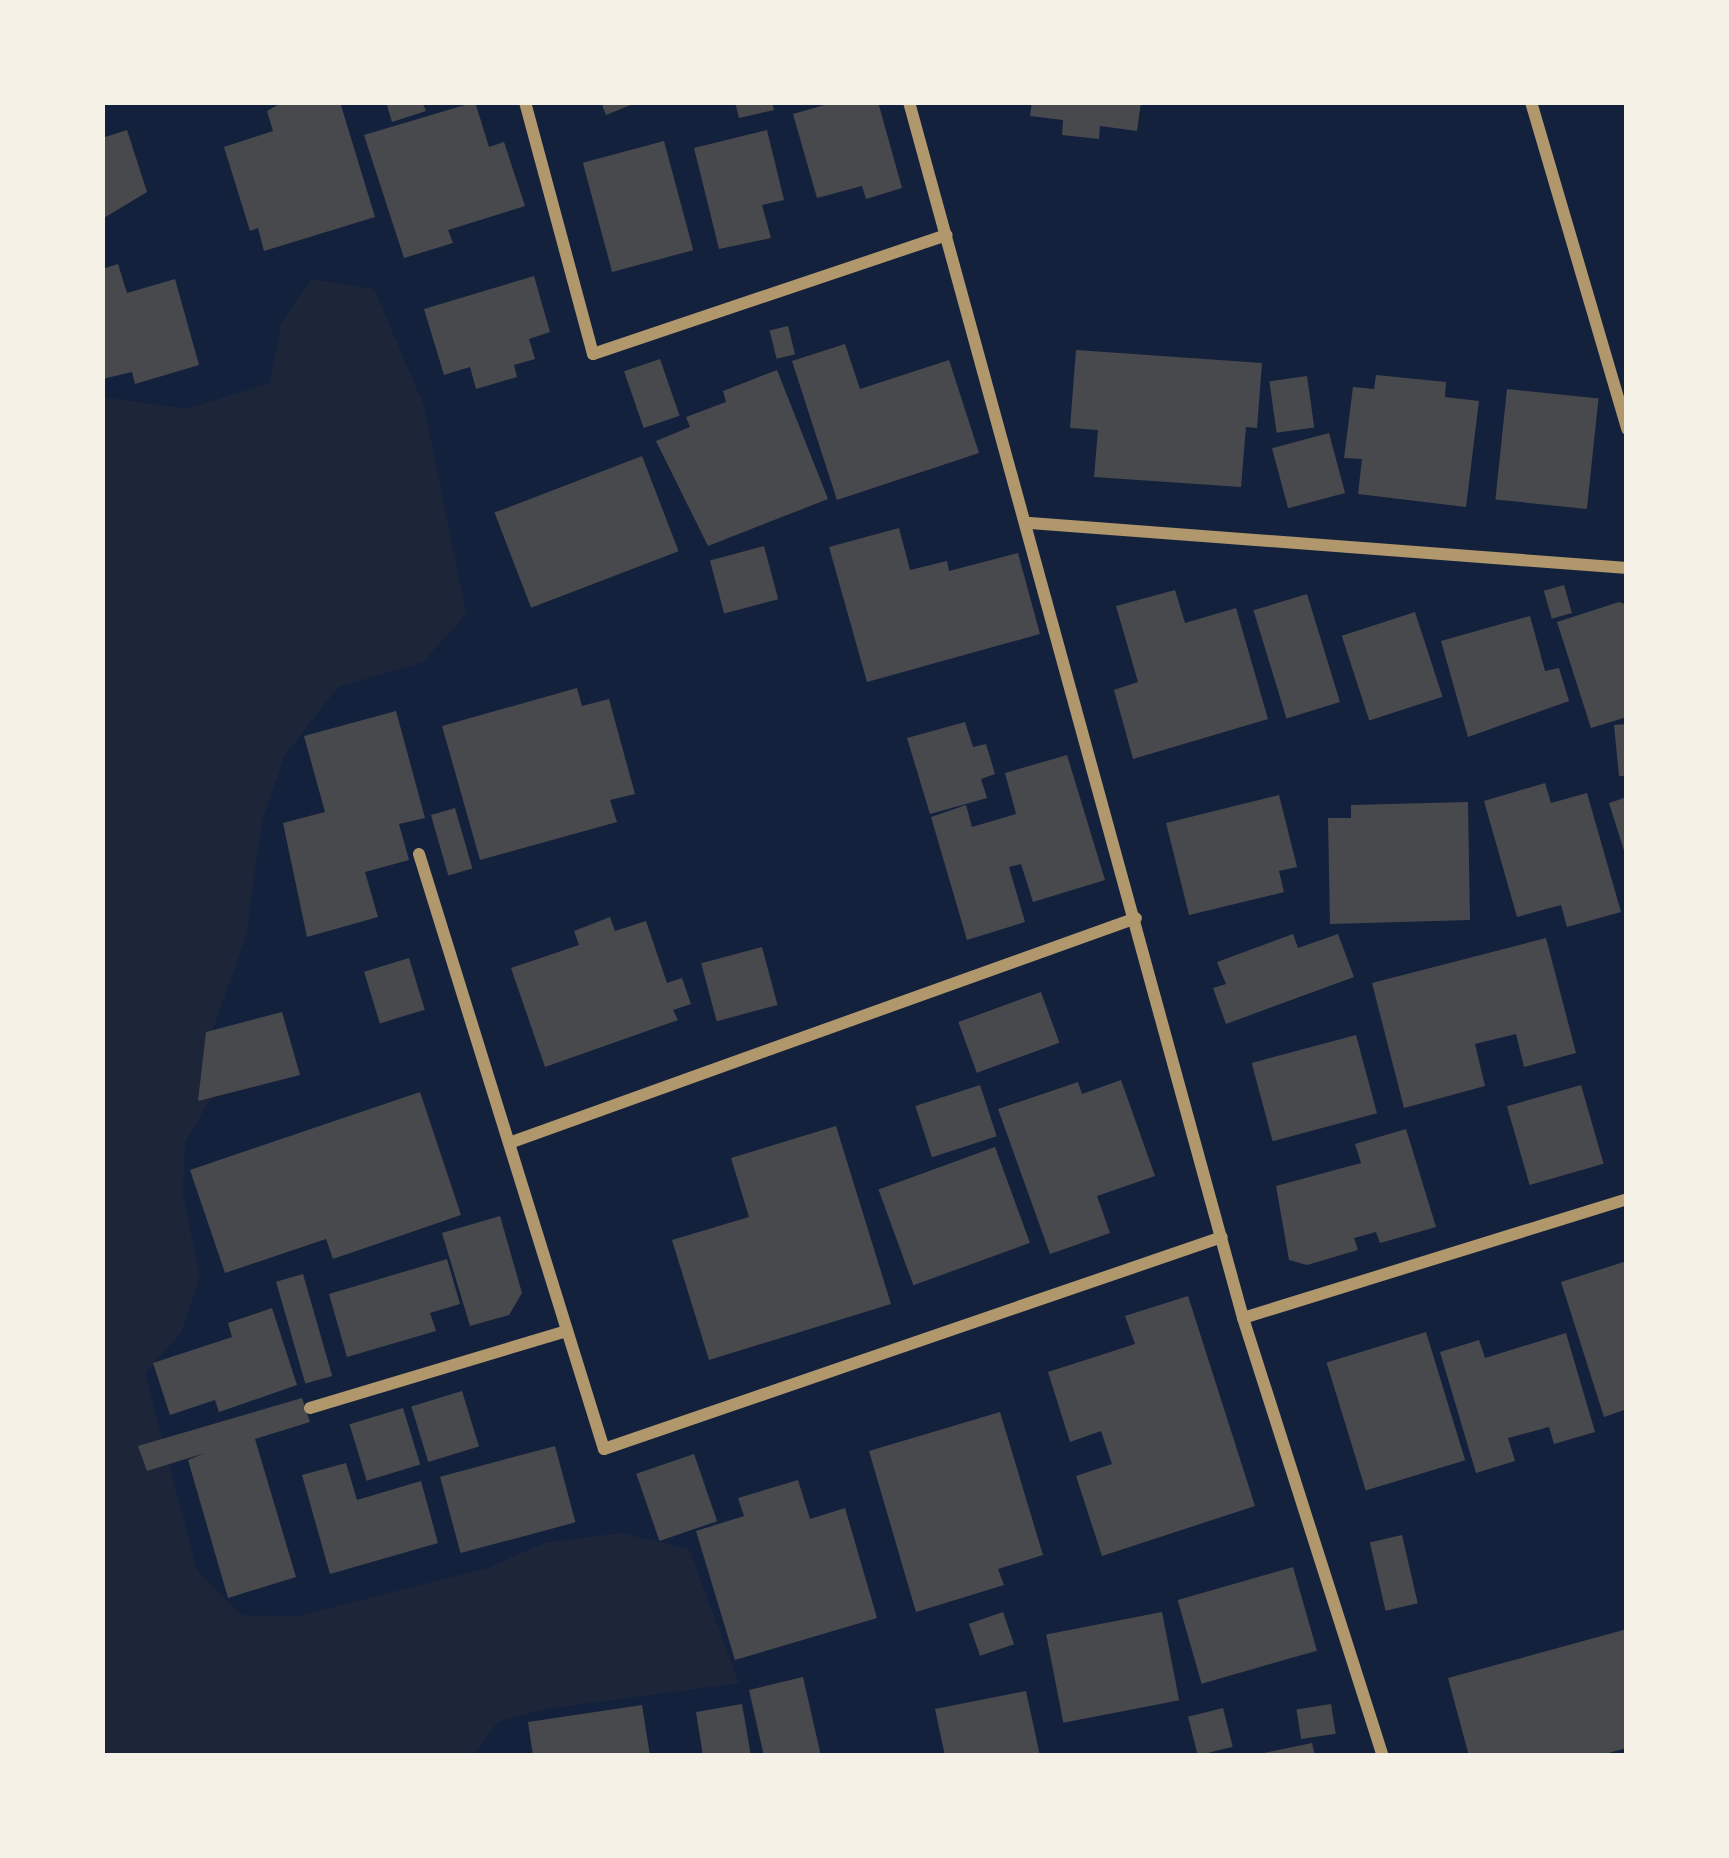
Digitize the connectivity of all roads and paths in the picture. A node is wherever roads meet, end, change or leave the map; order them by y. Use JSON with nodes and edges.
{"nodes":[{"id":1,"x":524,"y":102,"type":"edge"},
{"id":2,"x":909,"y":102,"type":"edge"},
{"id":3,"x":1532,"y":102,"type":"edge"},
{"id":4,"x":947,"y":235,"type":"junction"},
{"id":5,"x":1627,"y":429,"type":"edge"},
{"id":6,"x":1030,"y":523,"type":"junction"},
{"id":7,"x":1627,"y":568,"type":"edge"},
{"id":8,"x":419,"y":854,"type":"dead end"},
{"id":9,"x":1136,"y":918,"type":"junction"},
{"id":10,"x":509,"y":1143,"type":"junction"},
{"id":11,"x":1627,"y":1199,"type":"edge"},
{"id":12,"x":1222,"y":1237,"type":"junction"},
{"id":13,"x":1243,"y":1318,"type":"junction"},
{"id":14,"x":567,"y":1331,"type":"junction"},
{"id":15,"x":310,"y":1408,"type":"dead end"},
{"id":16,"x":1383,"y":1756,"type":"edge"}],
"edges":[{"from":1,"to":4,"type":"street"},
{"from":2,"to":4,"type":"street"},
{"from":3,"to":5,"type":"street"},
{"from":4,"to":6,"type":"street"},
{"from":6,"to":7,"type":"street"},
{"from":6,"to":9,"type":"street"},
{"from":8,"to":10,"type":"street"},
{"from":9,"to":10,"type":"street"},
{"from":9,"to":12,"type":"street"},
{"from":10,"to":14,"type":"street"},
{"from":11,"to":13,"type":"street"},
{"from":12,"to":13,"type":"street"},
{"from":12,"to":14,"type":"street"},
{"from":13,"to":16,"type":"street"},
{"from":14,"to":15,"type":"street"}]}
